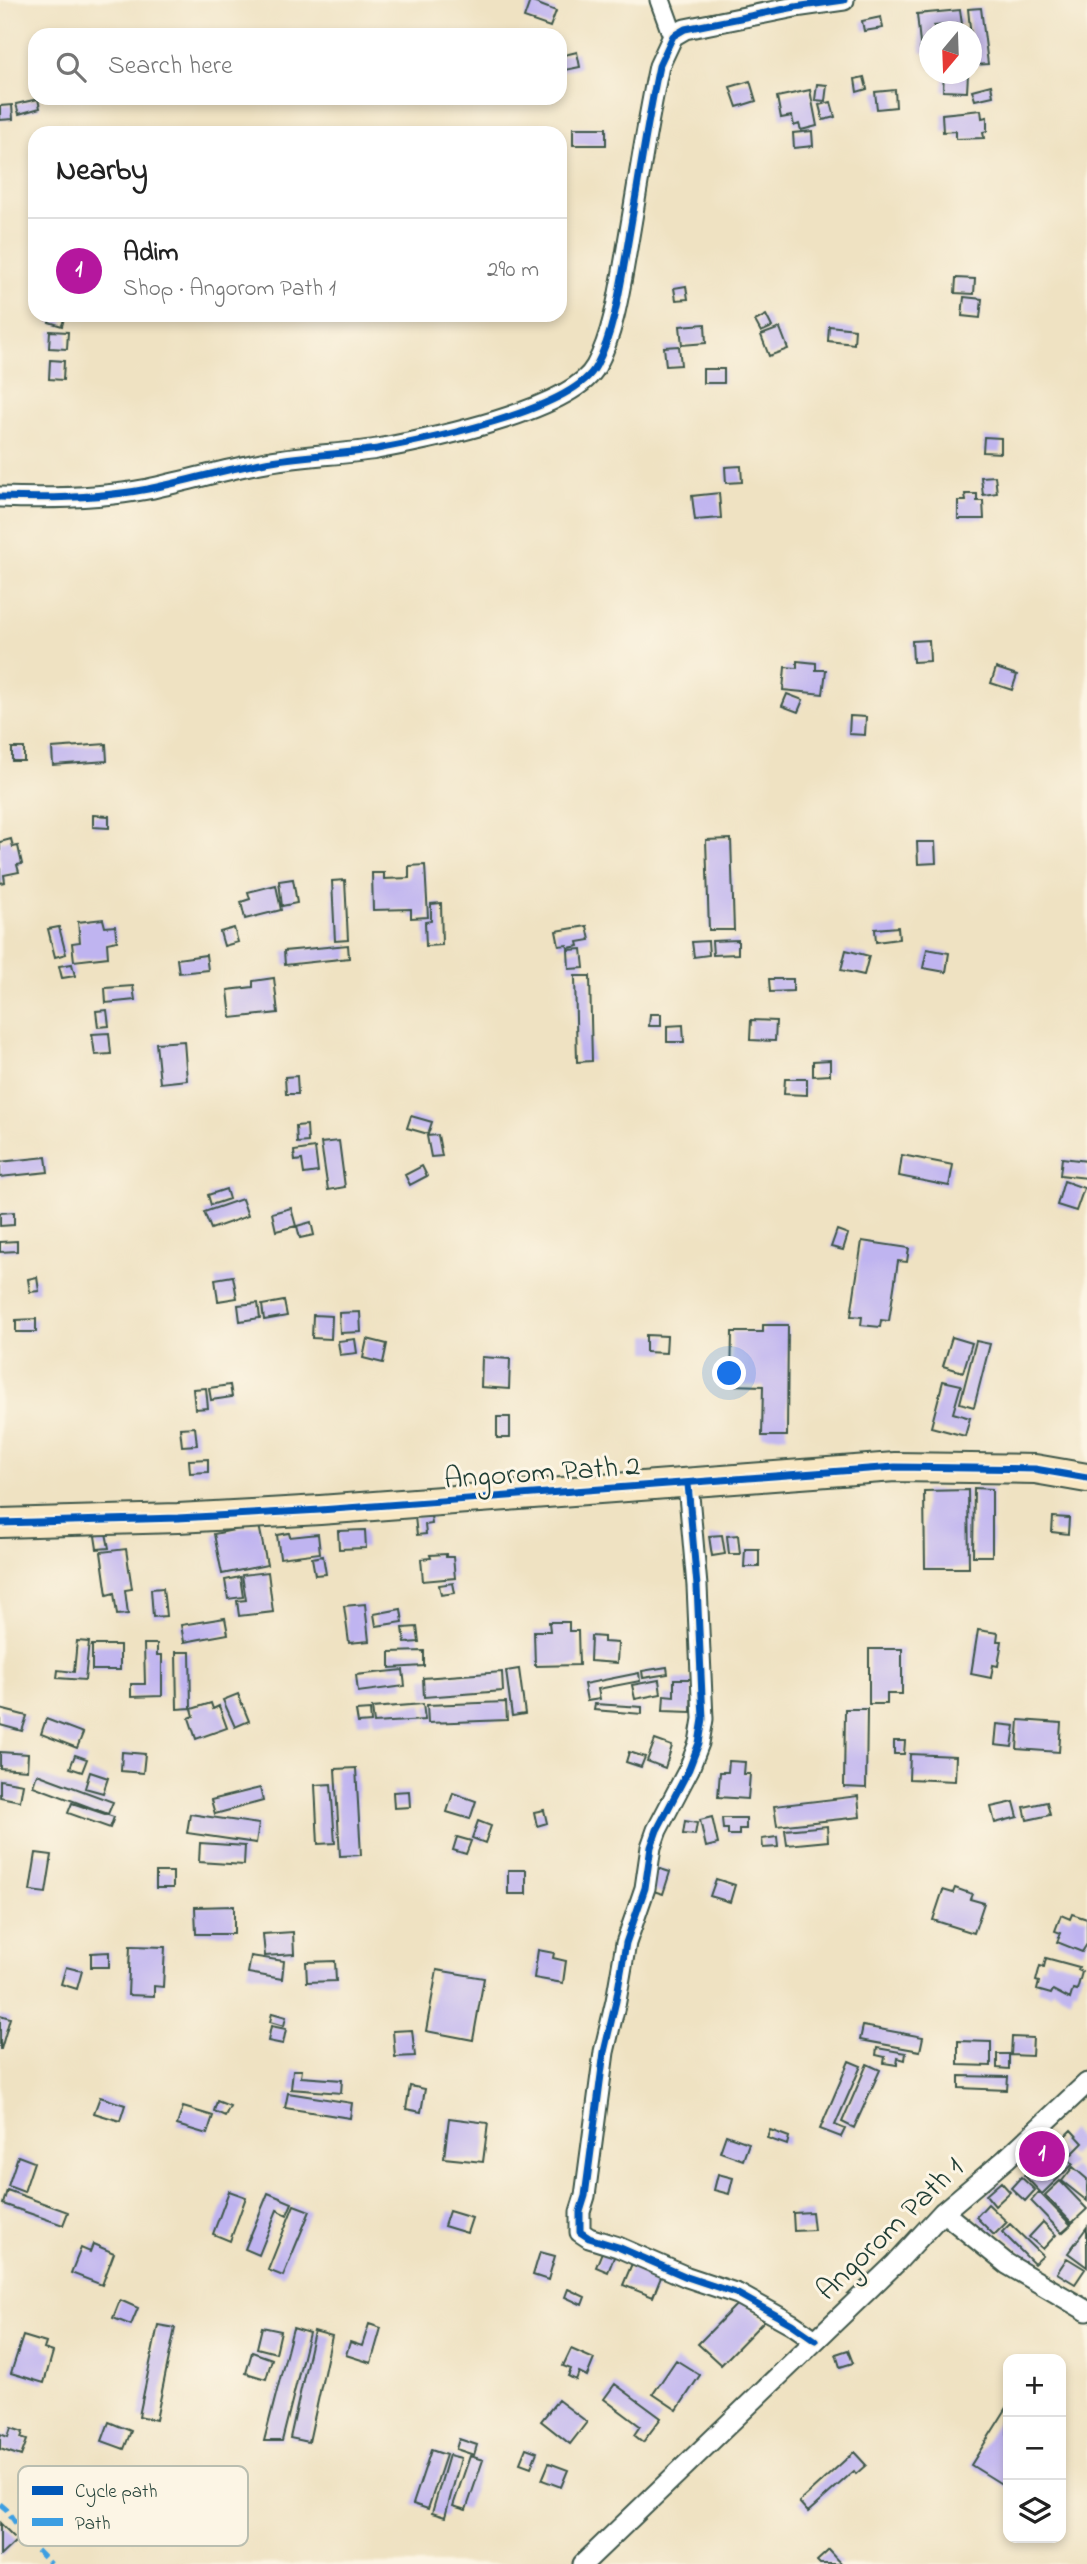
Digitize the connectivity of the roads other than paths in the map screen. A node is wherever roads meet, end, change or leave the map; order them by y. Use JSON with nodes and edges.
{"nodes":[{"id":1,"x":660,"y":0,"type":"edge"},
{"id":2,"x":844,"y":0,"type":"edge"},
{"id":3,"x":673,"y":36,"type":"junction"},
{"id":4,"x":0,"y":497,"type":"edge"},
{"id":5,"x":1087,"y":1478,"type":"edge"},
{"id":6,"x":688,"y":1484,"type":"junction"},
{"id":7,"x":0,"y":1523,"type":"edge"},
{"id":8,"x":1087,"y":2083,"type":"edge"},
{"id":9,"x":943,"y":2212,"type":"junction"},
{"id":10,"x":1087,"y":2311,"type":"edge"},
{"id":11,"x":815,"y":2340,"type":"junction"},
{"id":12,"x":583,"y":2564,"type":"edge"}],
"edges":[{"from":1,"to":3,"type":"street"},
{"from":2,"to":3,"type":"street"},
{"from":3,"to":4,"type":"street"},
{"from":5,"to":6,"type":"street","name":"Angorom Path 2"},
{"from":6,"to":7,"type":"street","name":"Angorom Path 2"},
{"from":6,"to":11,"type":"street"},
{"from":8,"to":9,"type":"street","name":"Angorom Path 1"},
{"from":9,"to":10,"type":"street"},
{"from":9,"to":11,"type":"street","name":"Angorom Path 1"},
{"from":11,"to":12,"type":"street","name":"Angorom Path 1"}]}
